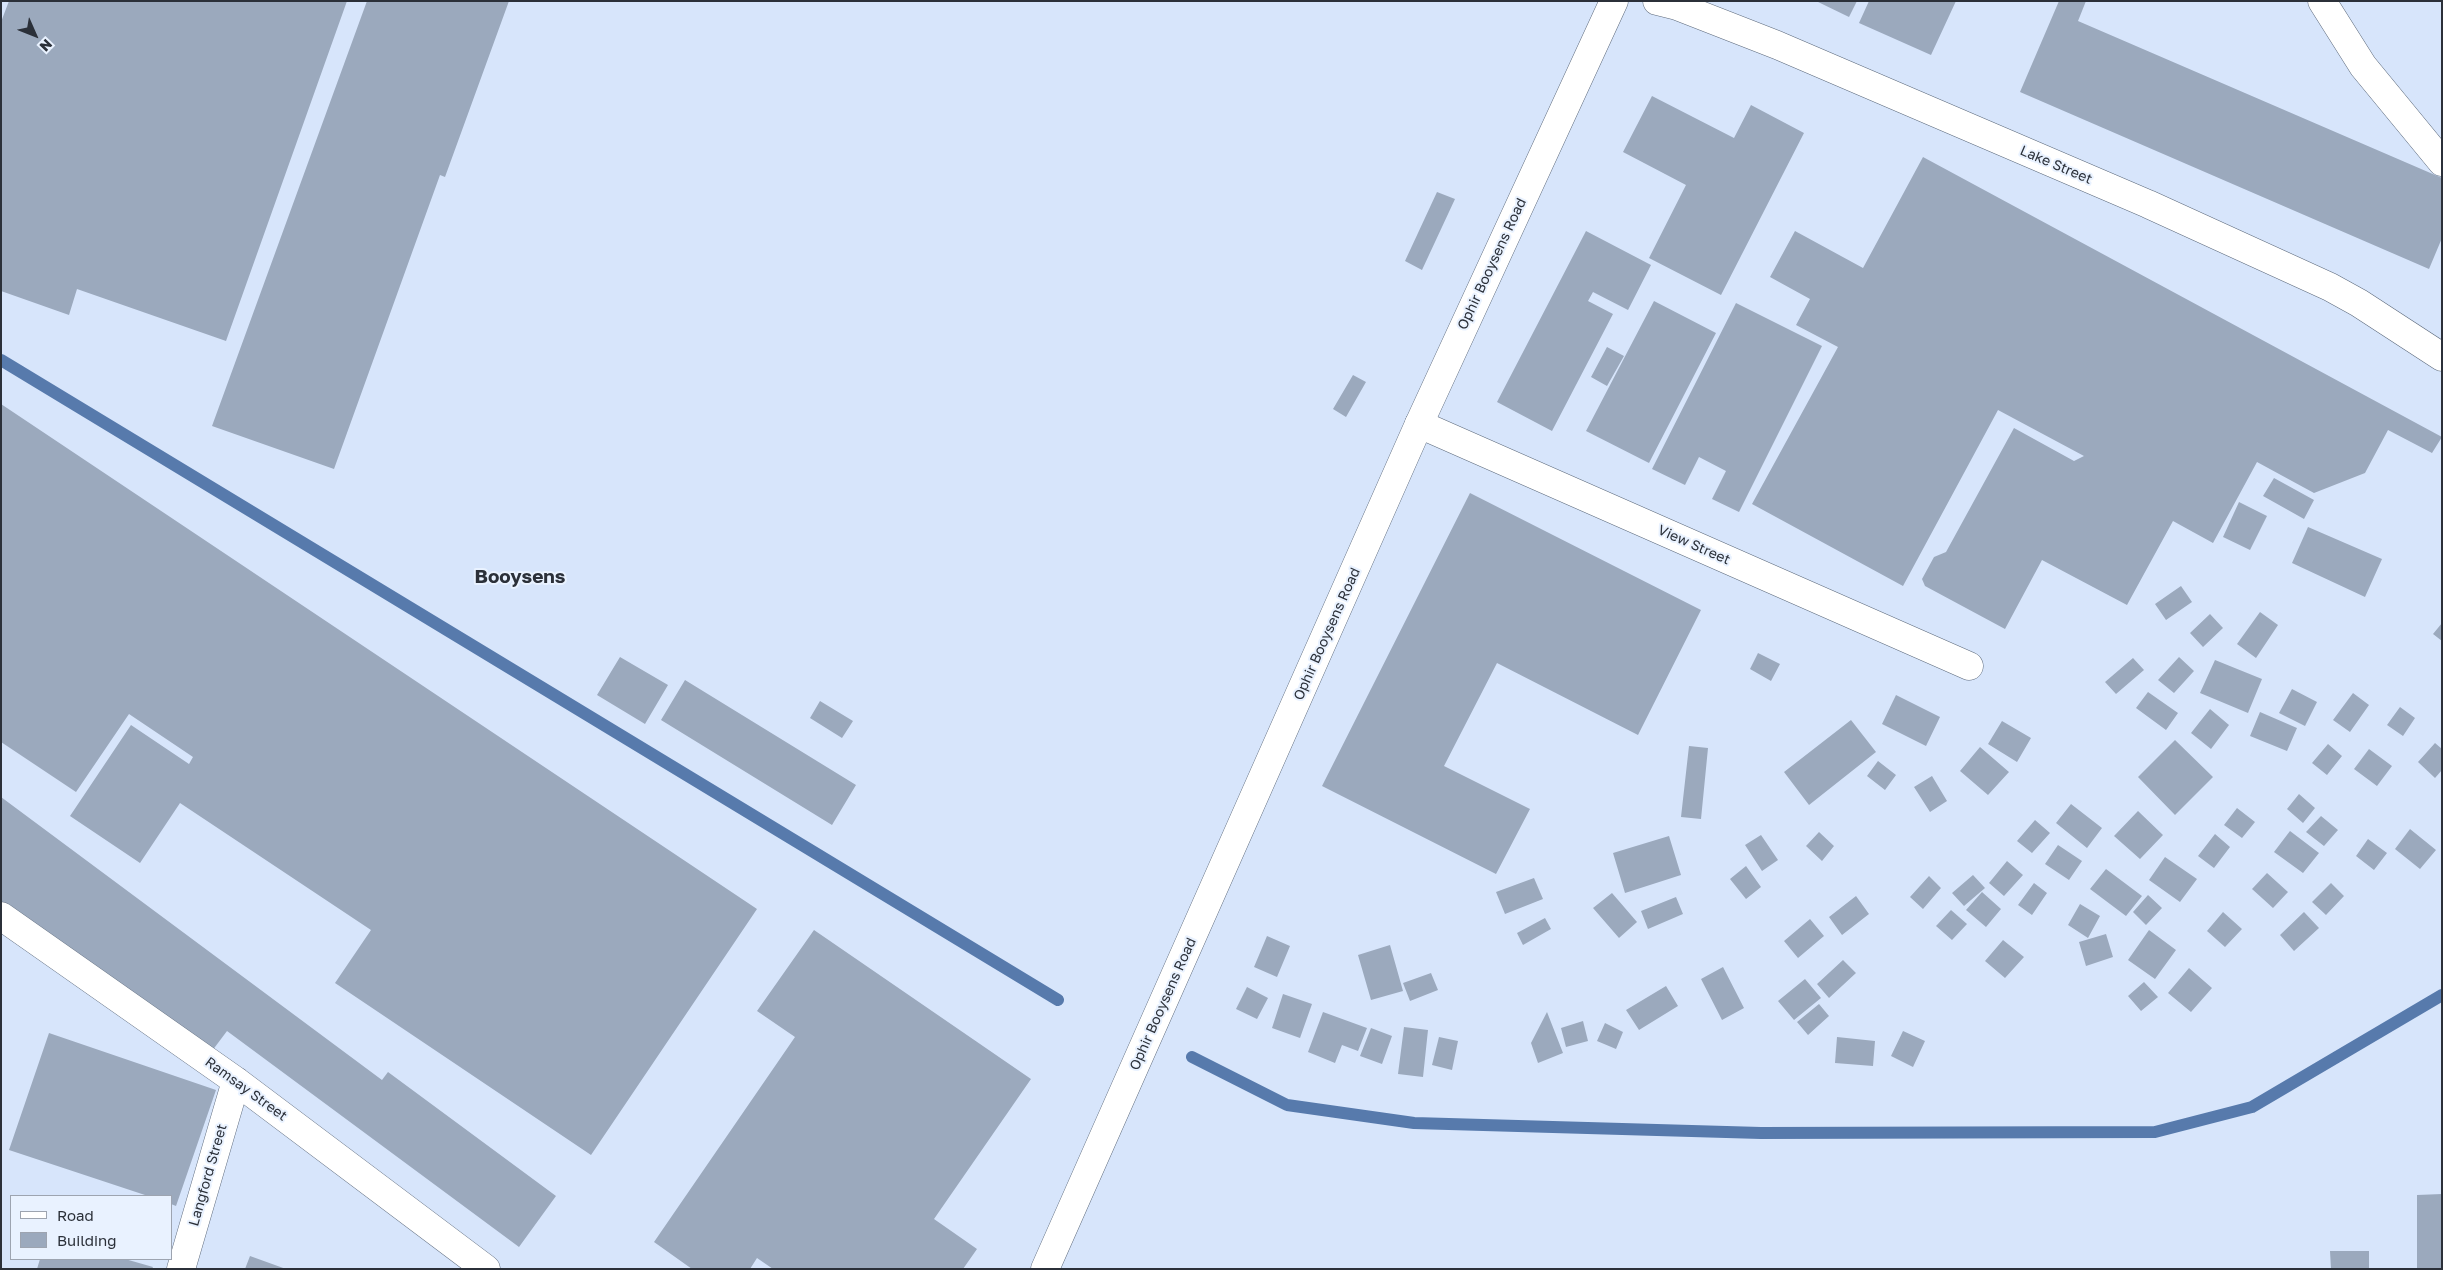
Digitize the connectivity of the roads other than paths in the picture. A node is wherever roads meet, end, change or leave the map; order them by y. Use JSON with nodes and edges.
{"nodes":[{"id":1,"x":1614,"y":1,"type":"edge"},
{"id":2,"x":1657,"y":1,"type":"edge"},
{"id":3,"x":2322,"y":1,"type":"edge"},
{"id":4,"x":2442,"y":162,"type":"edge"},
{"id":5,"x":2442,"y":357,"type":"edge"},
{"id":6,"x":1419,"y":424,"type":"junction"},
{"id":7,"x":1969,"y":666,"type":"dead end"},
{"id":8,"x":1,"y":916,"type":"edge"},
{"id":9,"x":236,"y":1081,"type":"junction"},
{"id":10,"x":181,"y":1269,"type":"edge"},
{"id":11,"x":486,"y":1269,"type":"edge"},
{"id":12,"x":1045,"y":1269,"type":"edge"}],
"edges":[{"from":1,"to":6,"type":"street","name":"Ophir Booysens Road"},
{"from":2,"to":5,"type":"street","name":"Lake Street"},
{"from":3,"to":4,"type":"street"},
{"from":6,"to":7,"type":"street","name":"View Street"},
{"from":6,"to":12,"type":"street","name":"Ophir Booysens Road"},
{"from":8,"to":9,"type":"street","name":"Ramsay Street"},
{"from":9,"to":10,"type":"street","name":"Langford Street"},
{"from":9,"to":11,"type":"street","name":"Ramsay Street"}]}
